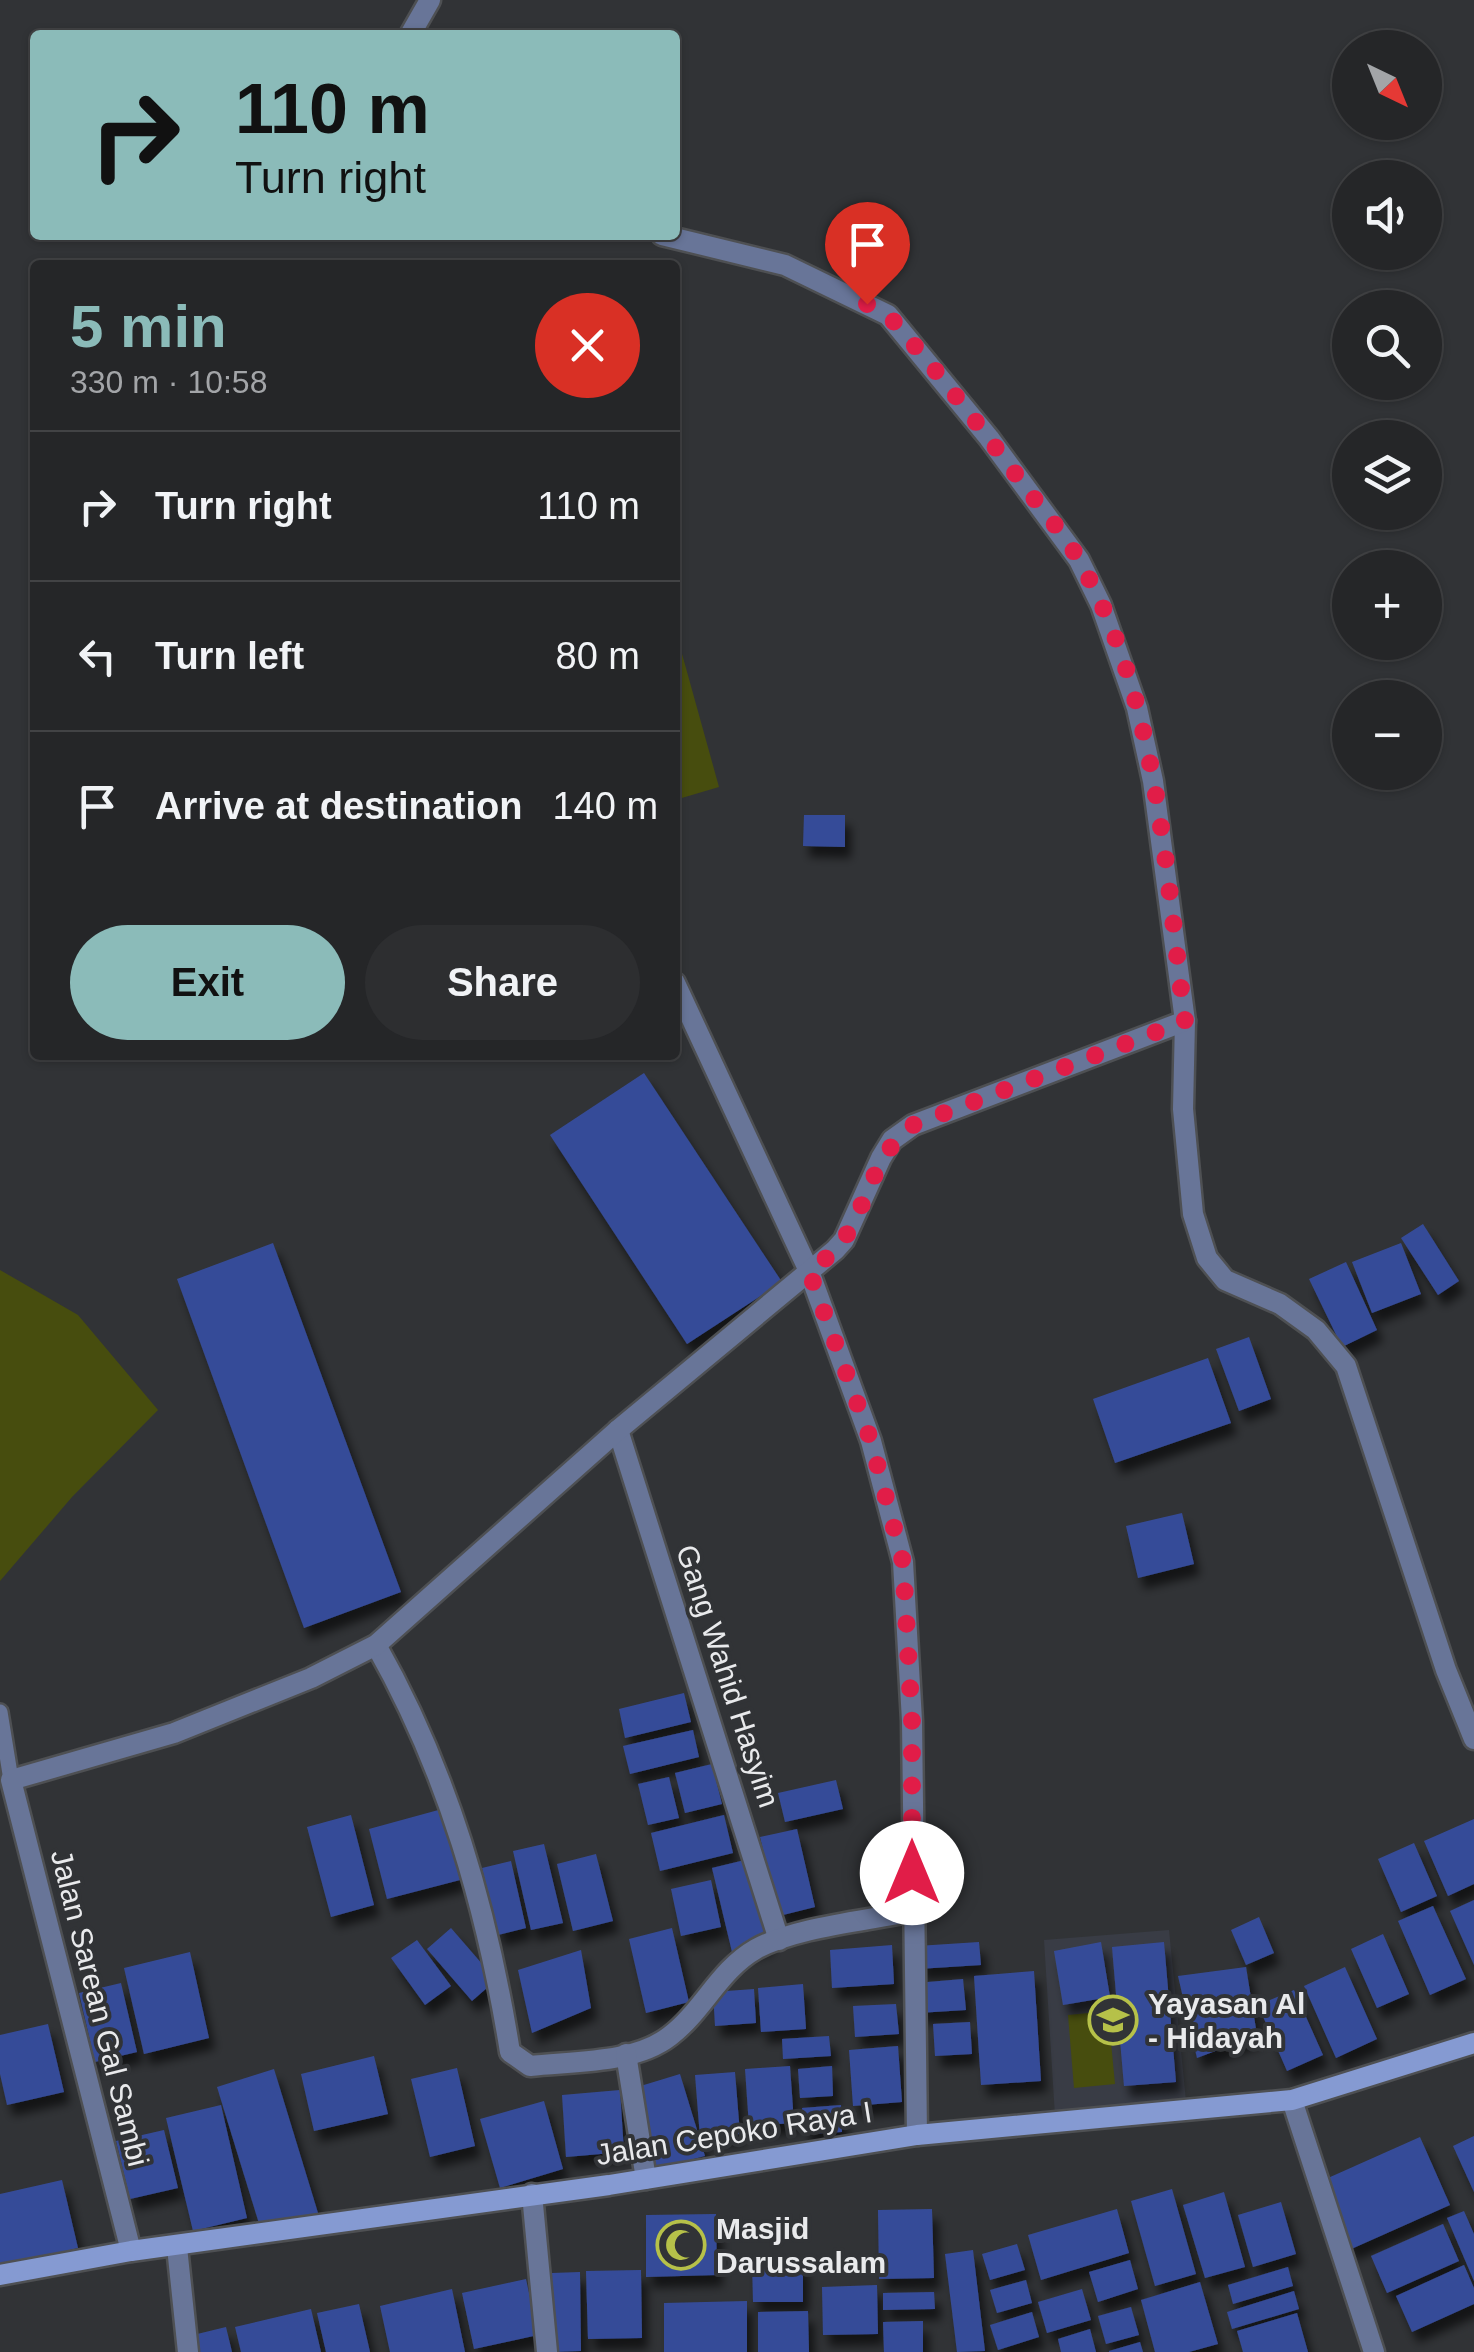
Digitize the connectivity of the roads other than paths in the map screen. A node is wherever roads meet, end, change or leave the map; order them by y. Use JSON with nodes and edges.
{"nodes":[{"id":1,"x":430,"y":0,"type":"edge"},
{"id":2,"x":413,"y":30,"type":"edge"},
{"id":3,"x":680,"y":239,"type":"edge"},
{"id":4,"x":680,"y":994,"type":"edge"},
{"id":5,"x":1185,"y":1021,"type":"junction"},
{"id":6,"x":809,"y":1271,"type":"junction"},
{"id":7,"x":618,"y":1430,"type":"junction"},
{"id":8,"x":376,"y":1645,"type":"junction"},
{"id":9,"x":0,"y":1712,"type":"edge"},
{"id":10,"x":1474,"y":1739,"type":"edge"},
{"id":11,"x":11,"y":1780,"type":"junction"},
{"id":12,"x":912,"y":1911,"type":"junction"},
{"id":13,"x":780,"y":1940,"type":"junction"},
{"id":14,"x":1474,"y":2043,"type":"edge"},
{"id":15,"x":626,"y":2054,"type":"junction"},
{"id":16,"x":1292,"y":2100,"type":"junction"},
{"id":17,"x":917,"y":2134,"type":"junction"},
{"id":18,"x":646,"y":2180,"type":"junction"},
{"id":19,"x":532,"y":2194,"type":"junction"},
{"id":20,"x":177,"y":2247,"type":"junction"},
{"id":21,"x":131,"y":2251,"type":"junction"},
{"id":22,"x":0,"y":2275,"type":"edge"},
{"id":23,"x":188,"y":2352,"type":"edge"},
{"id":24,"x":546,"y":2352,"type":"edge"},
{"id":25,"x":1374,"y":2352,"type":"edge"}],
"edges":[{"from":1,"to":2,"type":"street"},
{"from":3,"to":5,"type":"street"},
{"from":4,"to":6,"type":"street"},
{"from":5,"to":6,"type":"street"},
{"from":5,"to":10,"type":"street"},
{"from":6,"to":7,"type":"street"},
{"from":6,"to":12,"type":"street"},
{"from":7,"to":8,"type":"street"},
{"from":7,"to":13,"type":"street","name":"Gang Wahid Hasyim"},
{"from":8,"to":11,"type":"street"},
{"from":8,"to":15,"type":"street"},
{"from":9,"to":11,"type":"lane"},
{"from":11,"to":21,"type":"street","name":"Jalan Sarean Gal Sambi"},
{"from":12,"to":13,"type":"street"},
{"from":12,"to":17,"type":"street"},
{"from":13,"to":15,"type":"street"},
{"from":14,"to":16,"type":"main road","name":"Jalan Cepoko Raya I"},
{"from":15,"to":18,"type":"street"},
{"from":16,"to":17,"type":"main road","name":"Jalan Cepoko Raya I"},
{"from":16,"to":25,"type":"street"},
{"from":17,"to":18,"type":"main road","name":"Jalan Cepoko Raya I"},
{"from":18,"to":19,"type":"main road","name":"Jalan Cepoko Raya I"},
{"from":19,"to":20,"type":"main road","name":"Jalan Cepoko Raya I"},
{"from":19,"to":24,"type":"street"},
{"from":20,"to":21,"type":"main road","name":"Jalan Cepoko Raya I"},
{"from":20,"to":23,"type":"street"},
{"from":21,"to":22,"type":"main road","name":"Jalan Cepoko Raya I"}]}
